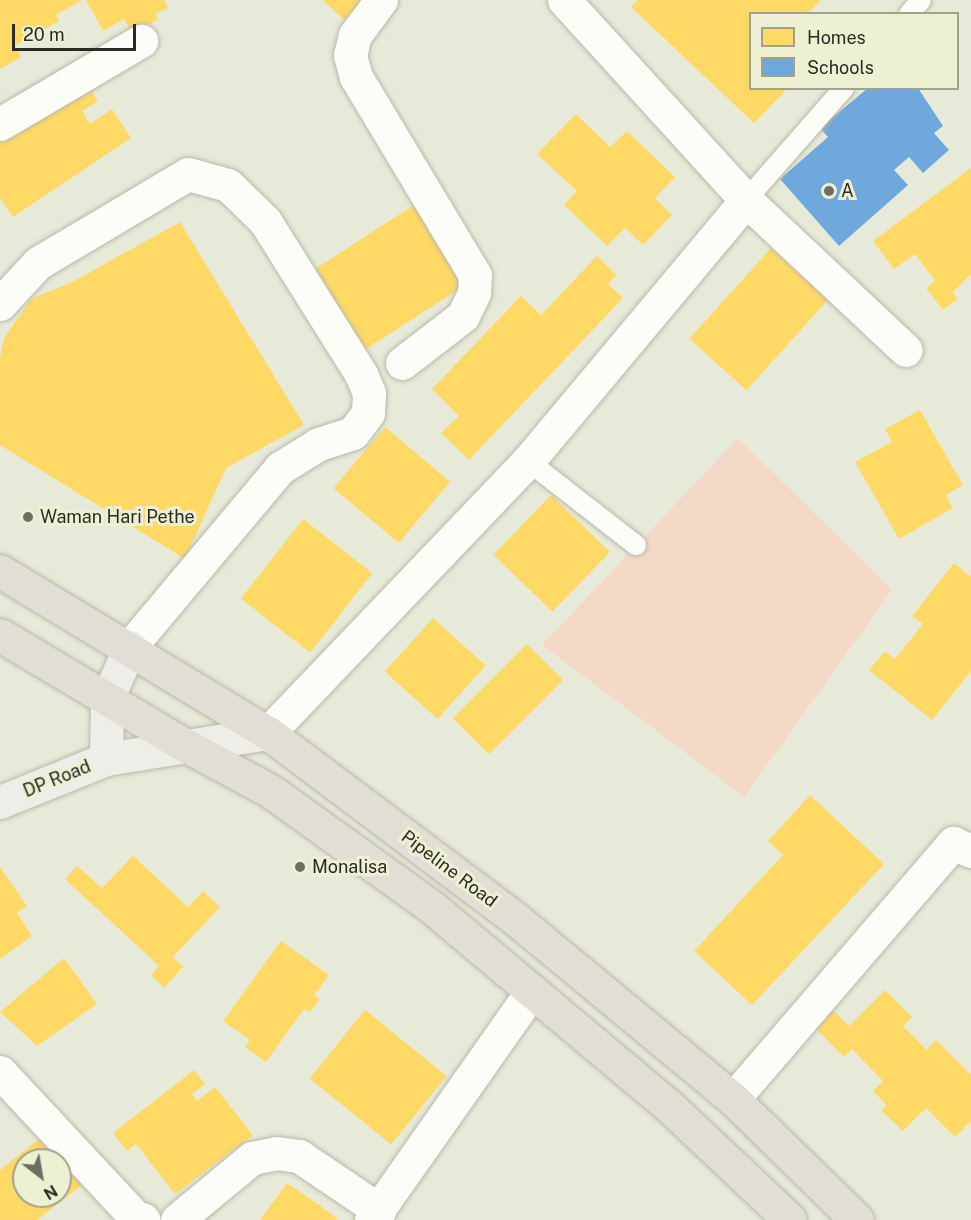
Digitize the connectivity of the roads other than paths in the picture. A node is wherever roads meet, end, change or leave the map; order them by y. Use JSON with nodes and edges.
{"nodes":[{"id":1,"x":381,"y":0,"type":"edge"},
{"id":2,"x":921,"y":0,"type":"edge"},
{"id":3,"x":572,"y":3,"type":"edge"},
{"id":4,"x":911,"y":12,"type":"edge"},
{"id":5,"x":141,"y":41,"type":"dead end"},
{"id":6,"x":842,"y":90,"type":"edge"},
{"id":7,"x":0,"y":124,"type":"edge"},
{"id":8,"x":746,"y":200,"type":"junction"},
{"id":9,"x":0,"y":304,"type":"edge"},
{"id":10,"x":906,"y":350,"type":"dead end"},
{"id":11,"x":402,"y":363,"type":"dead end"},
{"id":12,"x":528,"y":461,"type":"junction"},
{"id":13,"x":636,"y":545,"type":"dead end"},
{"id":14,"x":0,"y":571,"type":"edge"},
{"id":15,"x":0,"y":634,"type":"edge"},
{"id":16,"x":129,"y":647,"type":"junction"},
{"id":17,"x":107,"y":699,"type":"junction"},
{"id":18,"x":268,"y":733,"type":"junction"},
{"id":19,"x":183,"y":744,"type":"junction"},
{"id":20,"x":106,"y":759,"type":"junction"},
{"id":21,"x":0,"y":802,"type":"edge"},
{"id":22,"x":971,"y":851,"type":"edge"},
{"id":23,"x":532,"y":991,"type":"junction"},
{"id":24,"x":0,"y":1072,"type":"edge"},
{"id":25,"x":733,"y":1099,"type":"junction"},
{"id":26,"x":375,"y":1215,"type":"edge"},
{"id":27,"x":144,"y":1220,"type":"edge"},
{"id":28,"x":177,"y":1220,"type":"edge"},
{"id":29,"x":790,"y":1220,"type":"edge"},
{"id":30,"x":857,"y":1220,"type":"edge"}],
"edges":[{"from":1,"to":11,"type":"street"},
{"from":2,"to":4,"type":"lane"},
{"from":3,"to":8,"type":"street"},
{"from":5,"to":7,"type":"street"},
{"from":6,"to":8,"type":"lane"},
{"from":8,"to":10,"type":"street"},
{"from":8,"to":12,"type":"street"},
{"from":9,"to":16,"type":"street"},
{"from":12,"to":13,"type":"lane"},
{"from":12,"to":18,"type":"street"},
{"from":14,"to":16,"type":"main road","name":"Pipeline Road"},
{"from":15,"to":17,"type":"main road"},
{"from":16,"to":17,"type":"main road","name":"DP Road"},
{"from":16,"to":18,"type":"main road","name":"Pipeline Road"},
{"from":17,"to":19,"type":"main road"},
{"from":17,"to":20,"type":"main road","name":"DP Road"},
{"from":18,"to":19,"type":"main road"},
{"from":18,"to":25,"type":"main road","name":"Pipeline Road"},
{"from":19,"to":20,"type":"main road"},
{"from":19,"to":23,"type":"main road"},
{"from":20,"to":21,"type":"main road","name":"DP Road"},
{"from":22,"to":25,"type":"street"},
{"from":23,"to":26,"type":"street"},
{"from":23,"to":29,"type":"main road"},
{"from":24,"to":27,"type":"street"},
{"from":25,"to":30,"type":"main road","name":"Pipeline Road"},
{"from":26,"to":28,"type":"street"}]}
